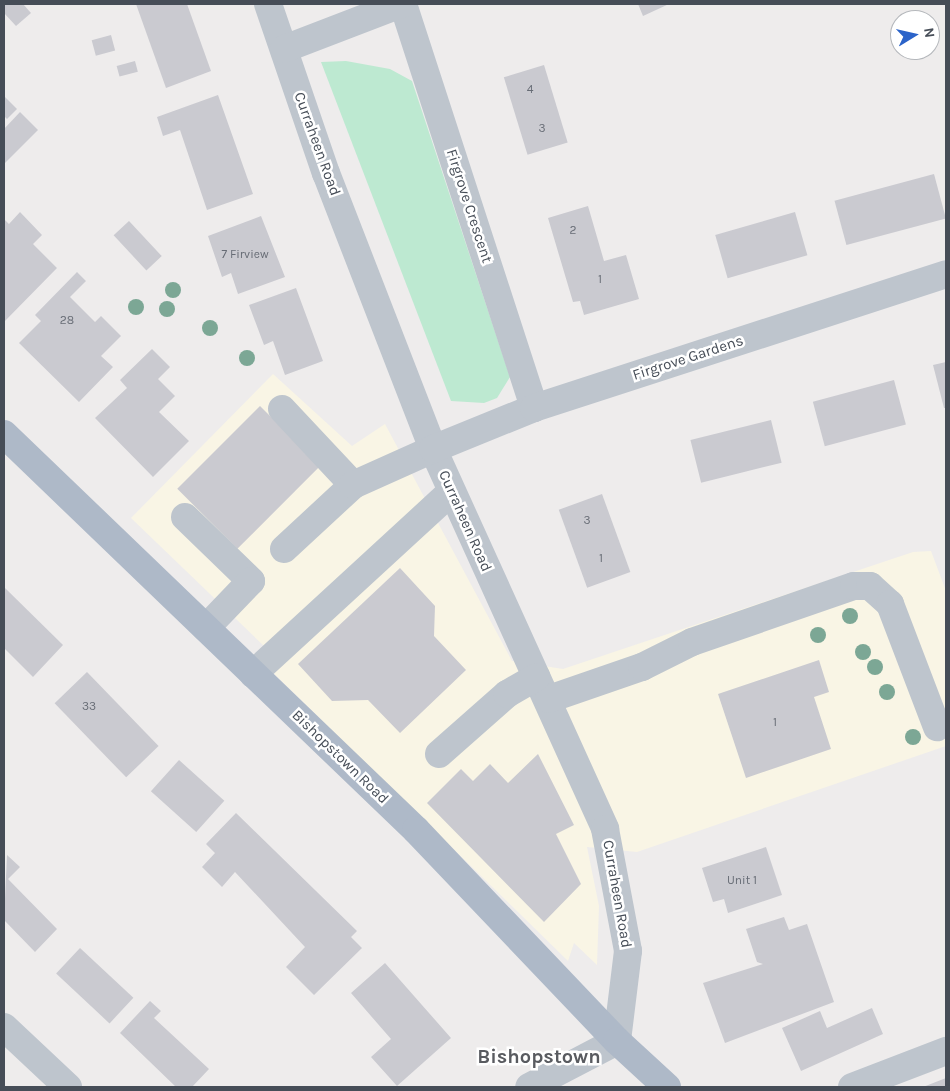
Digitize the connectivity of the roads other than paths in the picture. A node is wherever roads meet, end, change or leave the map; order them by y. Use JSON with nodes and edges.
{"nodes":[{"id":1,"x":268,"y":4,"type":"edge"},
{"id":2,"x":402,"y":4,"type":"edge"},
{"id":3,"x":284,"y":50,"type":"junction"},
{"id":4,"x":946,"y":274,"type":"edge"},
{"id":5,"x":534,"y":408,"type":"junction"},
{"id":6,"x":282,"y":410,"type":"dead end"},
{"id":7,"x":4,"y":434,"type":"edge"},
{"id":8,"x":433,"y":449,"type":"junction"},
{"id":9,"x":353,"y":485,"type":"junction"},
{"id":10,"x":451,"y":492,"type":"junction"},
{"id":11,"x":185,"y":517,"type":"dead end"},
{"id":12,"x":284,"y":549,"type":"dead end"},
{"id":13,"x":206,"y":628,"type":"junction"},
{"id":14,"x":253,"y":674,"type":"junction"},
{"id":15,"x":542,"y":688,"type":"junction"},
{"id":16,"x":937,"y":726,"type":"dead end"},
{"id":17,"x":439,"y":754,"type":"dead end"},
{"id":18,"x":4,"y":1027,"type":"edge"},
{"id":19,"x":617,"y":1041,"type":"junction"},
{"id":20,"x":946,"y":1051,"type":"edge"},
{"id":21,"x":68,"y":1087,"type":"edge"},
{"id":22,"x":529,"y":1087,"type":"edge"},
{"id":23,"x":667,"y":1087,"type":"edge"},
{"id":24,"x":852,"y":1087,"type":"edge"}],
"edges":[{"from":1,"to":3,"type":"street","name":"Curraheen Road"},
{"from":2,"to":3,"type":"street"},
{"from":2,"to":5,"type":"street","name":"Firgrove Crescent"},
{"from":3,"to":8,"type":"street","name":"Curraheen Road"},
{"from":4,"to":5,"type":"street","name":"Firgrove Gardens"},
{"from":5,"to":8,"type":"street","name":"Firgrove Gardens"},
{"from":6,"to":9,"type":"street"},
{"from":7,"to":13,"type":"main road","name":"Bishopstown Road"},
{"from":8,"to":9,"type":"street","name":"Firgrove Gardens"},
{"from":8,"to":10,"type":"street","name":"Curraheen Road"},
{"from":9,"to":12,"type":"street","name":"Firgrove Gardens"},
{"from":10,"to":14,"type":"street"},
{"from":10,"to":15,"type":"street","name":"Curraheen Road"},
{"from":11,"to":13,"type":"street"},
{"from":13,"to":14,"type":"main road","name":"Bishopstown Road"},
{"from":14,"to":19,"type":"main road","name":"Bishopstown Road"},
{"from":15,"to":16,"type":"street"},
{"from":15,"to":17,"type":"street"},
{"from":15,"to":19,"type":"street","name":"Curraheen Road"},
{"from":18,"to":21,"type":"street"},
{"from":19,"to":22,"type":"street"},
{"from":19,"to":23,"type":"main road","name":"Bishopstown Road"},
{"from":20,"to":24,"type":"street"}]}
